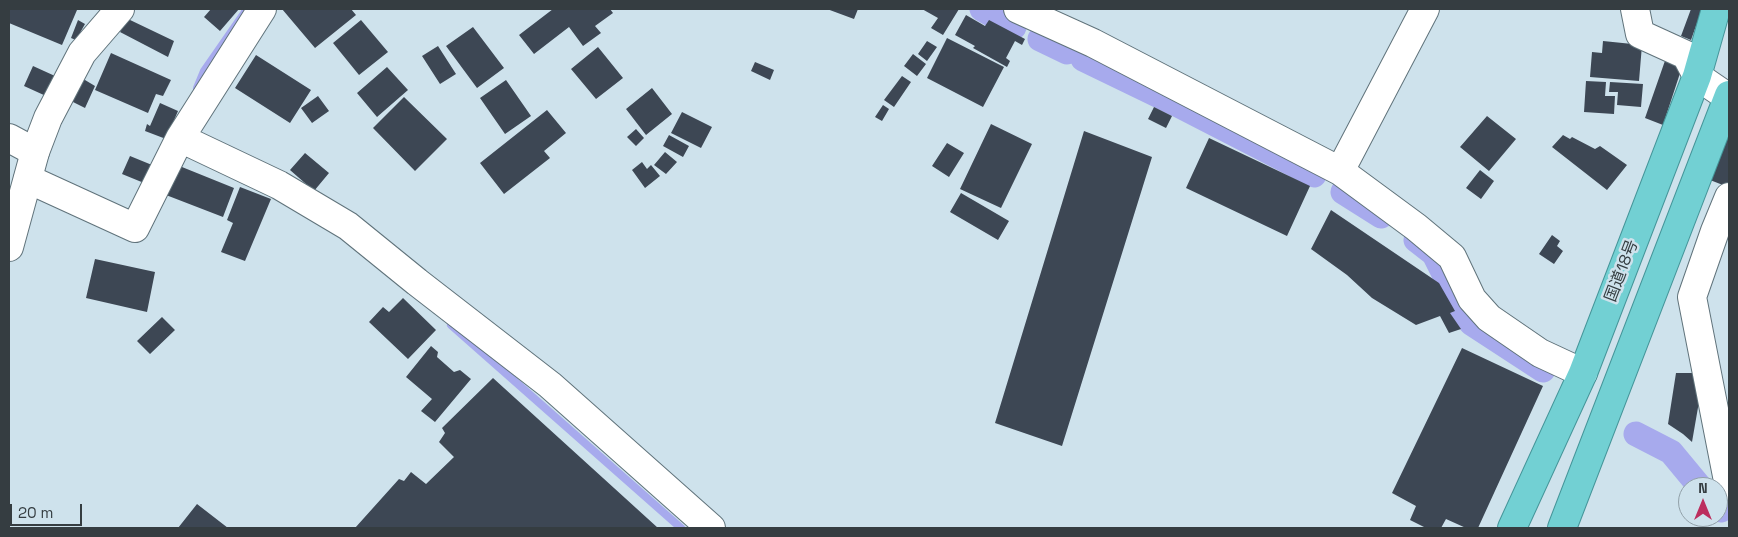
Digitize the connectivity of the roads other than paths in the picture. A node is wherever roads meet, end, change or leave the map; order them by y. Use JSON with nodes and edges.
{"nodes":[{"id":1,"x":120,"y":9,"type":"edge"},
{"id":2,"x":262,"y":9,"type":"edge"},
{"id":3,"x":1018,"y":9,"type":"edge"},
{"id":4,"x":1425,"y":9,"type":"edge"},
{"id":5,"x":1635,"y":9,"type":"edge"},
{"id":6,"x":1716,"y":9,"type":"edge"},
{"id":7,"x":1697,"y":76,"type":"junction"},
{"id":8,"x":1729,"y":97,"type":"edge"},
{"id":9,"x":9,"y":138,"type":"edge"},
{"id":10,"x":180,"y":138,"type":"junction"},
{"id":11,"x":35,"y":152,"type":"junction"},
{"id":12,"x":1340,"y":172,"type":"junction"},
{"id":13,"x":28,"y":179,"type":"junction"},
{"id":14,"x":1729,"y":197,"type":"edge"},
{"id":15,"x":9,"y":247,"type":"edge"},
{"id":16,"x":1582,"y":373,"type":"junction"},
{"id":17,"x":1729,"y":486,"type":"edge"},
{"id":18,"x":711,"y":528,"type":"edge"},
{"id":19,"x":1512,"y":528,"type":"edge"},
{"id":20,"x":1562,"y":528,"type":"edge"}],
"edges":[{"from":1,"to":11,"type":"street"},
{"from":2,"to":10,"type":"street"},
{"from":3,"to":12,"type":"street"},
{"from":4,"to":12,"type":"street"},
{"from":5,"to":7,"type":"street"},
{"from":6,"to":7,"type":"highway","name":"国道18号"},
{"from":7,"to":8,"type":"street"},
{"from":7,"to":16,"type":"highway","name":"国道18号"},
{"from":8,"to":20,"type":"highway"},
{"from":9,"to":11,"type":"street"},
{"from":10,"to":13,"type":"street"},
{"from":10,"to":18,"type":"street"},
{"from":11,"to":13,"type":"street"},
{"from":12,"to":16,"type":"street"},
{"from":13,"to":15,"type":"street"},
{"from":14,"to":17,"type":"street"},
{"from":16,"to":19,"type":"highway","name":"国道18号"}]}
